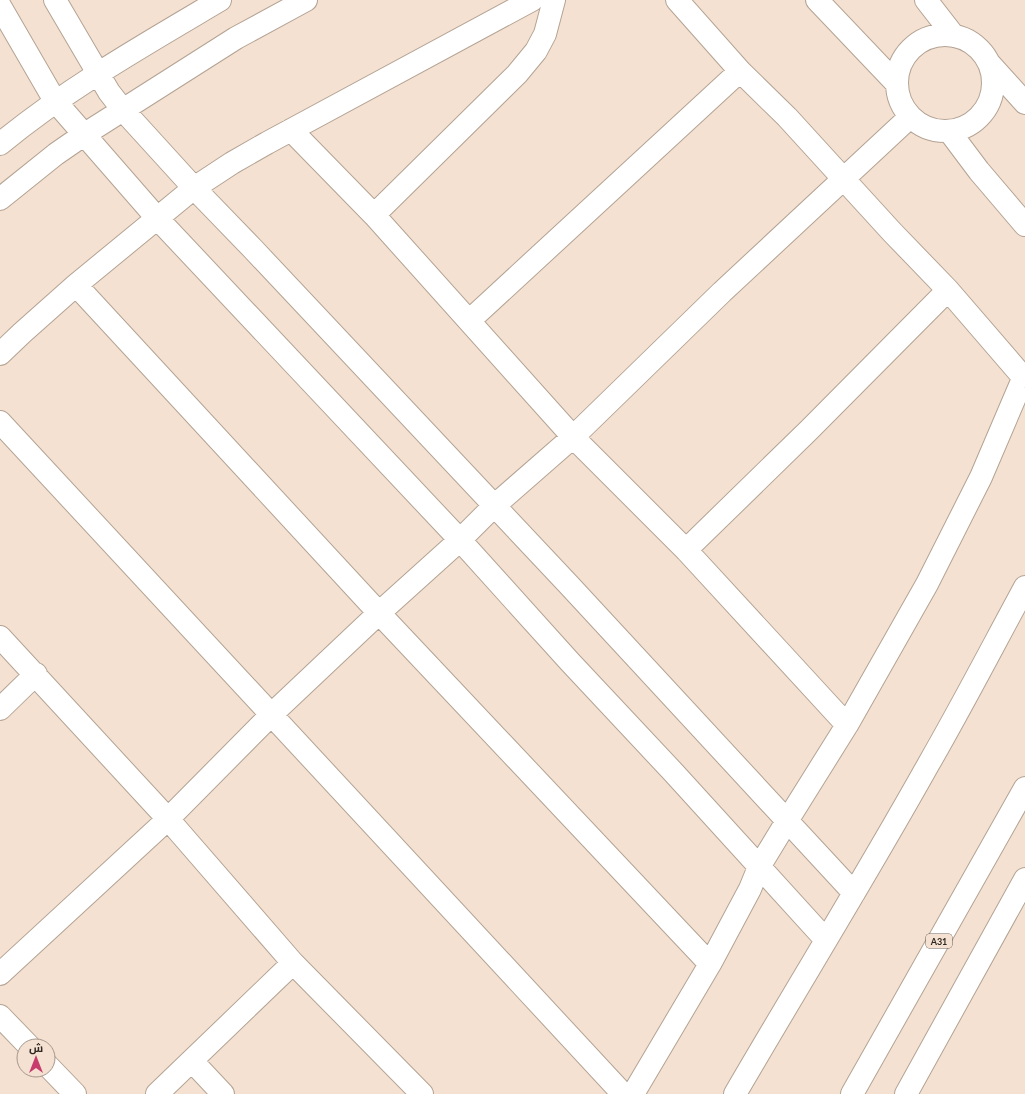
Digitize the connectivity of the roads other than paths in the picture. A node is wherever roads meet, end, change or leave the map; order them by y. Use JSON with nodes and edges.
{"nodes":[{"id":1,"x":55,"y":0,"type":"edge"},
{"id":2,"x":220,"y":0,"type":"edge"},
{"id":3,"x":306,"y":0,"type":"edge"},
{"id":4,"x":532,"y":0,"type":"edge"},
{"id":5,"x":554,"y":0,"type":"edge"},
{"id":6,"x":677,"y":0,"type":"edge"},
{"id":7,"x":817,"y":0,"type":"edge"},
{"id":8,"x":926,"y":0,"type":"edge"},
{"id":9,"x":0,"y":6,"type":"edge"},
{"id":10,"x":954,"y":36,"type":"junction"},
{"id":11,"x":988,"y":63,"type":"junction"},
{"id":12,"x":740,"y":71,"type":"junction"},
{"id":13,"x":98,"y":73,"type":"junction"},
{"id":14,"x":896,"y":83,"type":"junction"},
{"id":15,"x":55,"y":101,"type":"junction"},
{"id":16,"x":1025,"y":103,"type":"edge"},
{"id":17,"x":123,"y":110,"type":"junction"},
{"id":18,"x":910,"y":117,"type":"junction"},
{"id":19,"x":291,"y":130,"type":"junction"},
{"id":20,"x":949,"y":131,"type":"junction"},
{"id":21,"x":85,"y":134,"type":"junction"},
{"id":22,"x":0,"y":144,"type":"edge"},
{"id":23,"x":844,"y":178,"type":"junction"},
{"id":24,"x":194,"y":188,"type":"junction"},
{"id":25,"x":0,"y":199,"type":"edge"},
{"id":26,"x":374,"y":215,"type":"junction"},
{"id":27,"x":157,"y":218,"type":"junction"},
{"id":28,"x":1025,"y":225,"type":"edge"},
{"id":29,"x":76,"y":285,"type":"junction"},
{"id":30,"x":948,"y":290,"type":"junction"},
{"id":31,"x":470,"y":320,"type":"junction"},
{"id":32,"x":0,"y":354,"type":"edge"},
{"id":33,"x":1024,"y":375,"type":"edge"},
{"id":34,"x":0,"y":422,"type":"edge"},
{"id":35,"x":573,"y":437,"type":"junction"},
{"id":36,"x":494,"y":506,"type":"junction"},
{"id":37,"x":460,"y":540,"type":"junction"},
{"id":38,"x":686,"y":550,"type":"junction"},
{"id":39,"x":1025,"y":587,"type":"edge"},
{"id":40,"x":379,"y":613,"type":"junction"},
{"id":41,"x":0,"y":637,"type":"edge"},
{"id":42,"x":36,"y":674,"type":"junction"},
{"id":43,"x":0,"y":709,"type":"edge"},
{"id":44,"x":272,"y":714,"type":"junction"},
{"id":45,"x":847,"y":725,"type":"junction"},
{"id":46,"x":1025,"y":788,"type":"edge"},
{"id":47,"x":168,"y":819,"type":"junction"},
{"id":48,"x":787,"y":821,"type":"junction"},
{"id":49,"x":760,"y":867,"type":"junction"},
{"id":50,"x":1025,"y":879,"type":"edge"},
{"id":51,"x":854,"y":893,"type":"junction"},
{"id":52,"x":826,"y":940,"type":"junction"},
{"id":53,"x":293,"y":963,"type":"junction"},
{"id":54,"x":710,"y":964,"type":"junction"},
{"id":55,"x":0,"y":974,"type":"edge"},
{"id":56,"x":0,"y":1016,"type":"edge"},
{"id":57,"x":21,"y":1038,"type":"edge"},
{"id":58,"x":192,"y":1060,"type":"junction"},
{"id":59,"x":56,"y":1074,"type":"edge"},
{"id":60,"x":75,"y":1094,"type":"edge"},
{"id":61,"x":157,"y":1094,"type":"edge"},
{"id":62,"x":223,"y":1094,"type":"edge"},
{"id":63,"x":422,"y":1094,"type":"edge"},
{"id":64,"x":623,"y":1094,"type":"edge"},
{"id":65,"x":633,"y":1094,"type":"edge"},
{"id":66,"x":735,"y":1094,"type":"edge"},
{"id":67,"x":852,"y":1094,"type":"edge"},
{"id":68,"x":906,"y":1094,"type":"edge"}],
"edges":[{"from":1,"to":13,"type":"main road"},
{"from":2,"to":13,"type":"main road"},
{"from":3,"to":17,"type":"main road"},
{"from":4,"to":19,"type":"main road"},
{"from":5,"to":26,"type":"main road"},
{"from":6,"to":12,"type":"main road"},
{"from":7,"to":14,"type":"main road"},
{"from":8,"to":10,"type":"main road"},
{"from":9,"to":15,"type":"main road"},
{"from":10,"to":11,"type":"main road"},
{"from":10,"to":14,"type":"main road"},
{"from":11,"to":16,"type":"main road"},
{"from":11,"to":20,"type":"main road"},
{"from":12,"to":23,"type":"main road"},
{"from":12,"to":31,"type":"main road"},
{"from":13,"to":15,"type":"main road"},
{"from":13,"to":17,"type":"main road"},
{"from":14,"to":18,"type":"main road"},
{"from":15,"to":21,"type":"main road"},
{"from":15,"to":22,"type":"main road"},
{"from":17,"to":21,"type":"main road"},
{"from":17,"to":24,"type":"main road"},
{"from":18,"to":20,"type":"main road"},
{"from":18,"to":23,"type":"main road"},
{"from":19,"to":24,"type":"main road"},
{"from":19,"to":26,"type":"main road"},
{"from":20,"to":28,"type":"main road"},
{"from":21,"to":25,"type":"main road"},
{"from":21,"to":27,"type":"main road"},
{"from":23,"to":30,"type":"main road"},
{"from":23,"to":35,"type":"main road"},
{"from":24,"to":27,"type":"main road"},
{"from":24,"to":36,"type":"main road"},
{"from":26,"to":31,"type":"main road"},
{"from":27,"to":29,"type":"main road"},
{"from":27,"to":37,"type":"main road"},
{"from":29,"to":32,"type":"main road"},
{"from":29,"to":40,"type":"main road"},
{"from":30,"to":33,"type":"main road"},
{"from":30,"to":38,"type":"main road"},
{"from":31,"to":35,"type":"main road"},
{"from":33,"to":45,"type":"main road"},
{"from":34,"to":44,"type":"main road"},
{"from":35,"to":36,"type":"main road"},
{"from":35,"to":38,"type":"main road"},
{"from":36,"to":37,"type":"main road"},
{"from":36,"to":48,"type":"main road"},
{"from":37,"to":40,"type":"main road"},
{"from":37,"to":49,"type":"main road"},
{"from":38,"to":45,"type":"main road"},
{"from":39,"to":51,"type":"main road"},
{"from":40,"to":44,"type":"main road"},
{"from":40,"to":54,"type":"main road"},
{"from":41,"to":42,"type":"main road"},
{"from":42,"to":43,"type":"main road"},
{"from":42,"to":47,"type":"main road"},
{"from":44,"to":47,"type":"main road"},
{"from":44,"to":64,"type":"main road"},
{"from":45,"to":48,"type":"main road"},
{"from":46,"to":67,"type":"main road","number":"A31"},
{"from":47,"to":53,"type":"main road"},
{"from":47,"to":55,"type":"main road"},
{"from":48,"to":49,"type":"main road"},
{"from":48,"to":51,"type":"main road"},
{"from":49,"to":52,"type":"main road"},
{"from":49,"to":54,"type":"main road"},
{"from":50,"to":68,"type":"main road"},
{"from":51,"to":52,"type":"main road"},
{"from":52,"to":66,"type":"main road"},
{"from":53,"to":58,"type":"main road"},
{"from":53,"to":63,"type":"main road"},
{"from":54,"to":65,"type":"main road"},
{"from":56,"to":57,"type":"main road"},
{"from":58,"to":61,"type":"main road"},
{"from":58,"to":62,"type":"main road"},
{"from":59,"to":60,"type":"main road"}]}
